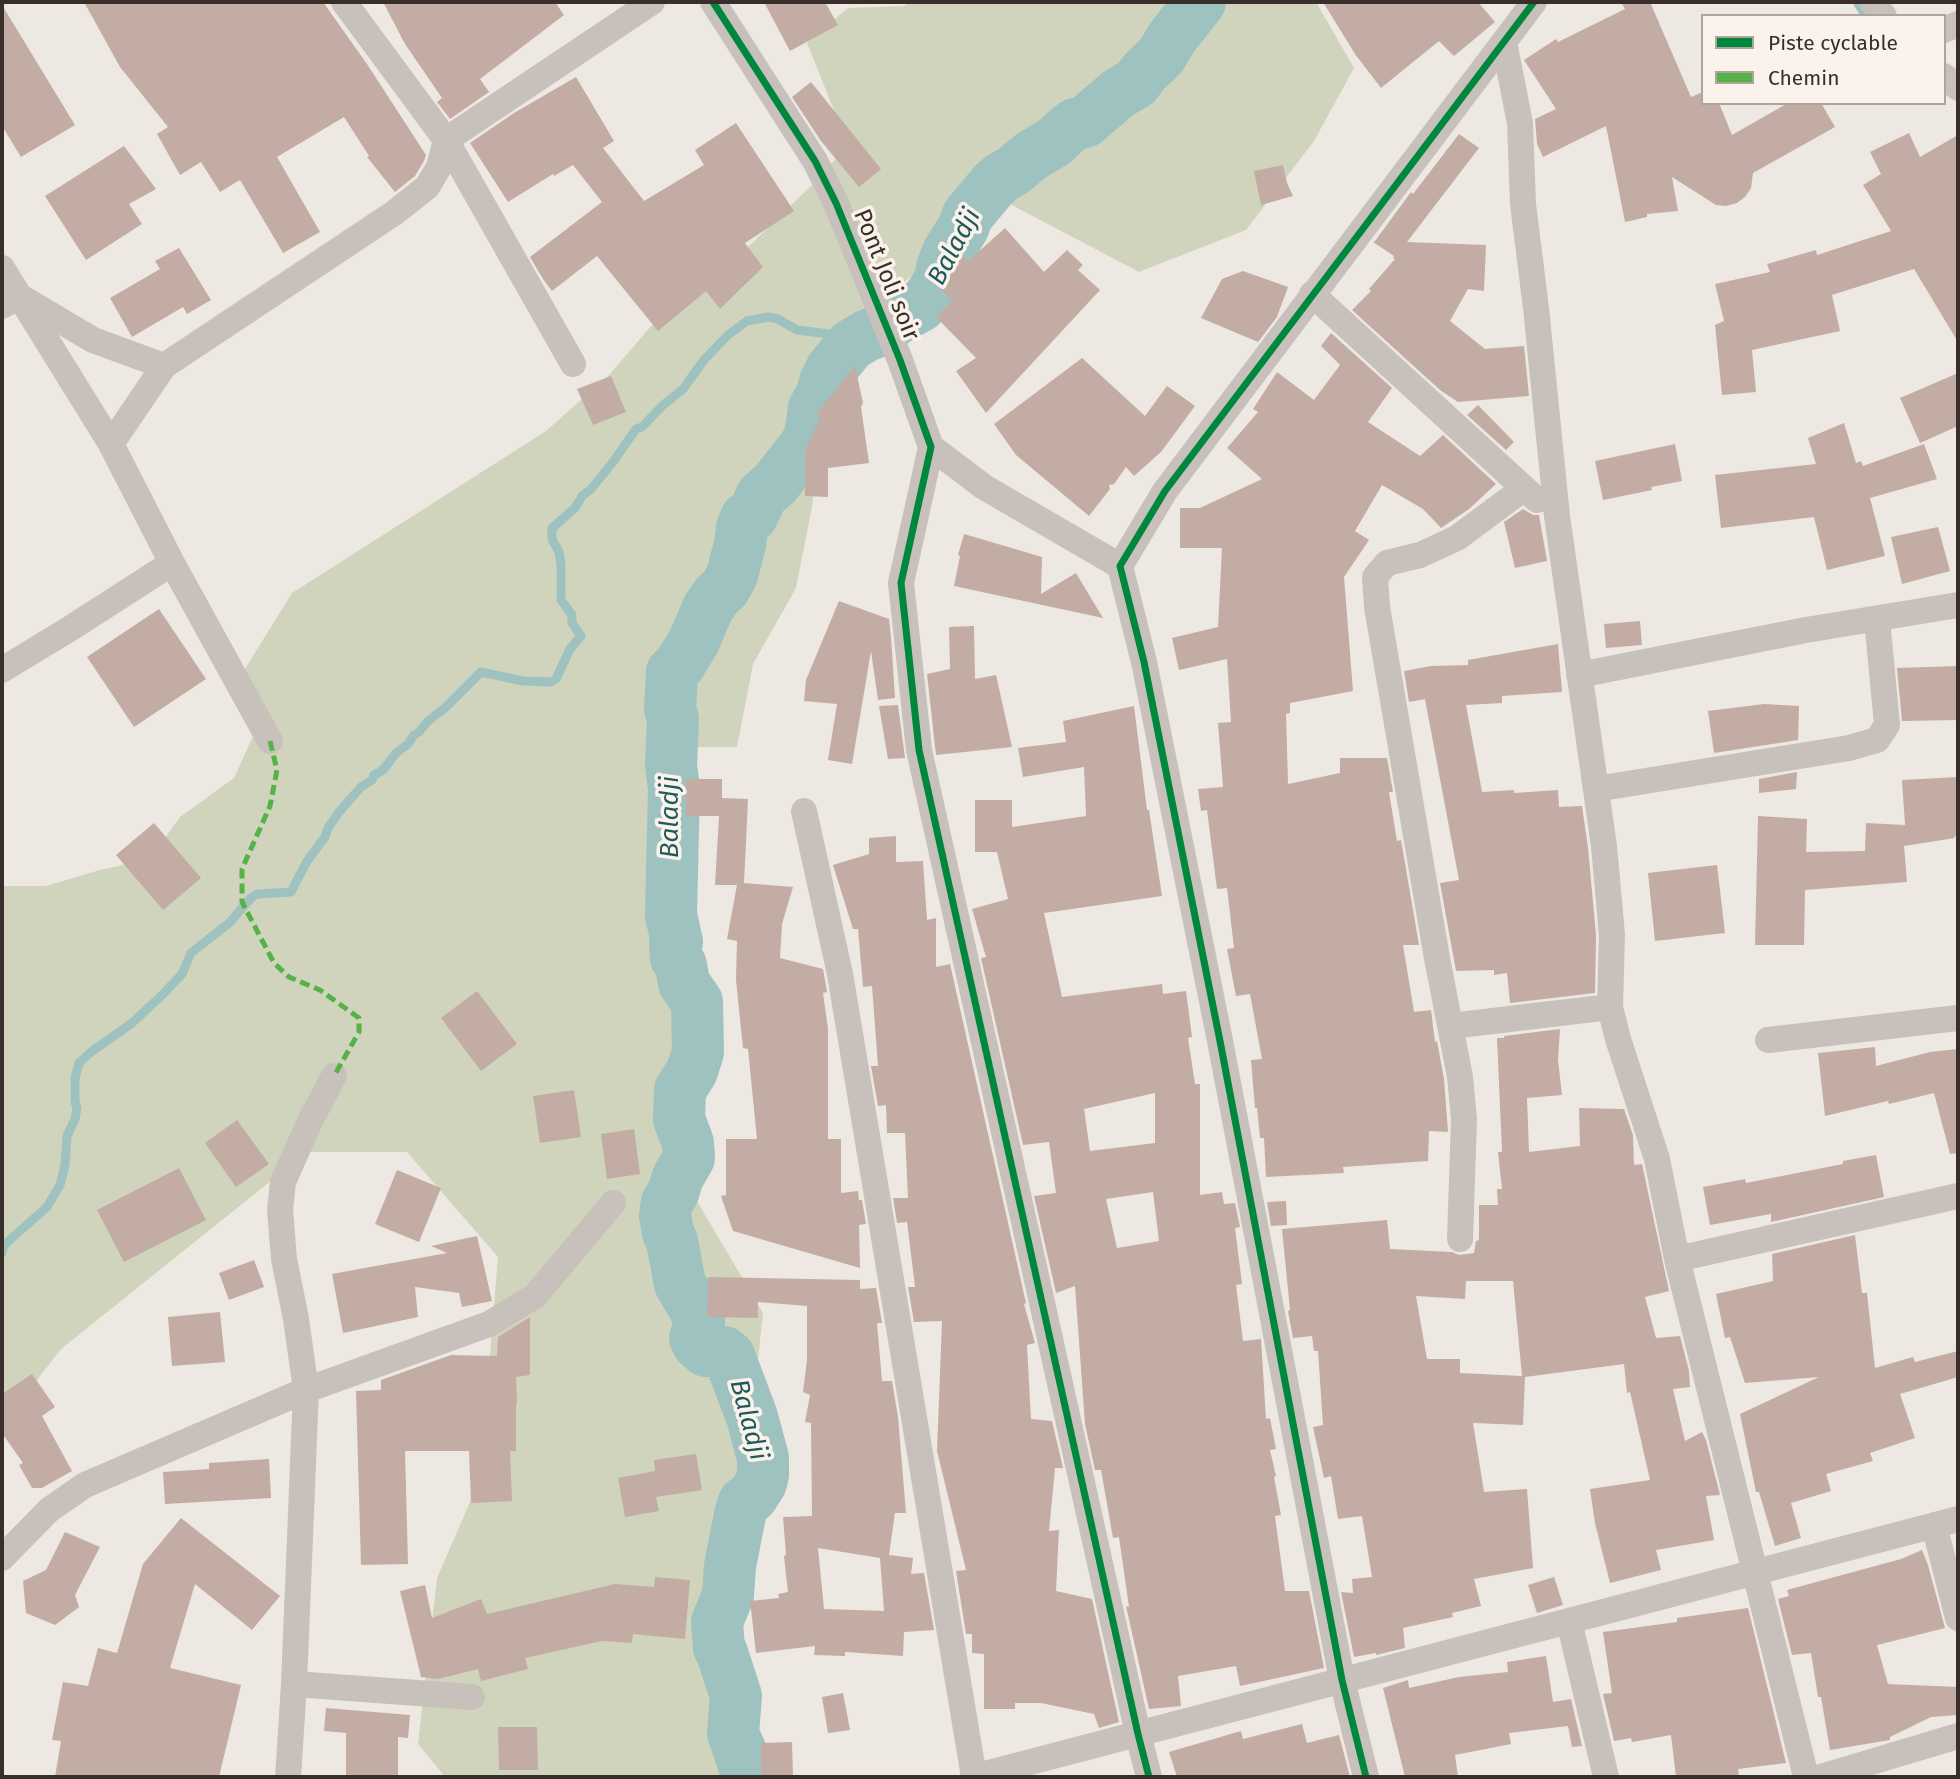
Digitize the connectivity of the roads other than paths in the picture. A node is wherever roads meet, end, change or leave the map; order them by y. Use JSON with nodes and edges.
{"nodes":[{"id":1,"x":344,"y":2,"type":"edge"},
{"id":2,"x":652,"y":2,"type":"edge"},
{"id":3,"x":713,"y":2,"type":"edge"},
{"id":4,"x":1534,"y":2,"type":"edge"},
{"id":5,"x":1504,"y":43,"type":"junction"},
{"id":6,"x":446,"y":140,"type":"junction"},
{"id":7,"x":2,"y":268,"type":"edge"},
{"id":8,"x":1312,"y":294,"type":"junction"},
{"id":9,"x":10,"y":301,"type":"edge"},
{"id":10,"x":573,"y":364,"type":"dead end"},
{"id":11,"x":164,"y":366,"type":"junction"},
{"id":12,"x":111,"y":444,"type":"junction"},
{"id":13,"x":931,"y":446,"type":"junction"},
{"id":14,"x":1523,"y":489,"type":"junction"},
{"id":15,"x":1557,"y":516,"type":"junction"},
{"id":16,"x":172,"y":562,"type":"junction"},
{"id":17,"x":1120,"y":566,"type":"junction"},
{"id":18,"x":1958,"y":605,"type":"edge"},
{"id":19,"x":1877,"y":619,"type":"junction"},
{"id":20,"x":2,"y":670,"type":"edge"},
{"id":21,"x":1579,"y":675,"type":"junction"},
{"id":22,"x":270,"y":741,"type":"dead end"},
{"id":23,"x":1596,"y":789,"type":"junction"},
{"id":24,"x":804,"y":811,"type":"dead end"},
{"id":25,"x":1610,"y":1007,"type":"junction"},
{"id":26,"x":1958,"y":1018,"type":"edge"},
{"id":27,"x":1451,"y":1026,"type":"junction"},
{"id":28,"x":1768,"y":1040,"type":"dead end"},
{"id":29,"x":334,"y":1076,"type":"dead end"},
{"id":30,"x":1958,"y":1196,"type":"edge"},
{"id":31,"x":613,"y":1203,"type":"dead end"},
{"id":32,"x":1460,"y":1239,"type":"dead end"},
{"id":33,"x":1677,"y":1259,"type":"junction"},
{"id":34,"x":306,"y":1390,"type":"junction"},
{"id":35,"x":1946,"y":1522,"type":"edge"},
{"id":36,"x":2,"y":1558,"type":"edge"},
{"id":37,"x":1755,"y":1572,"type":"junction"},
{"id":38,"x":1958,"y":1618,"type":"edge"},
{"id":39,"x":1569,"y":1621,"type":"junction"},
{"id":40,"x":1342,"y":1680,"type":"junction"},
{"id":41,"x":294,"y":1684,"type":"junction"},
{"id":42,"x":471,"y":1697,"type":"dead end"},
{"id":43,"x":1138,"y":1734,"type":"junction"},
{"id":44,"x":1958,"y":1736,"type":"edge"},
{"id":45,"x":288,"y":1777,"type":"edge"},
{"id":46,"x":973,"y":1777,"type":"edge"},
{"id":47,"x":1149,"y":1777,"type":"edge"},
{"id":48,"x":1366,"y":1777,"type":"edge"},
{"id":49,"x":1606,"y":1777,"type":"edge"},
{"id":50,"x":1806,"y":1777,"type":"edge"},
{"id":51,"x":1821,"y":1777,"type":"edge"}],
"edges":[{"from":1,"to":6,"type":"street"},
{"from":2,"to":6,"type":"street"},
{"from":3,"to":13,"type":"street","name":"Pont Joli soir"},
{"from":4,"to":5,"type":"street"},
{"from":5,"to":8,"type":"street"},
{"from":5,"to":15,"type":"street"},
{"from":6,"to":10,"type":"street"},
{"from":6,"to":11,"type":"street"},
{"from":7,"to":9,"type":"street"},
{"from":8,"to":14,"type":"street"},
{"from":8,"to":17,"type":"street"},
{"from":9,"to":11,"type":"street"},
{"from":9,"to":12,"type":"street"},
{"from":11,"to":12,"type":"street"},
{"from":12,"to":16,"type":"street"},
{"from":13,"to":17,"type":"street"},
{"from":13,"to":43,"type":"street"},
{"from":14,"to":15,"type":"street"},
{"from":14,"to":27,"type":"street"},
{"from":15,"to":21,"type":"street"},
{"from":16,"to":20,"type":"street"},
{"from":16,"to":22,"type":"street"},
{"from":17,"to":40,"type":"street"},
{"from":18,"to":19,"type":"street"},
{"from":19,"to":21,"type":"street"},
{"from":19,"to":23,"type":"street"},
{"from":21,"to":23,"type":"street"},
{"from":23,"to":25,"type":"street"},
{"from":24,"to":46,"type":"street"},
{"from":25,"to":27,"type":"street"},
{"from":25,"to":33,"type":"street"},
{"from":26,"to":28,"type":"street"},
{"from":27,"to":32,"type":"street"},
{"from":29,"to":34,"type":"street"},
{"from":30,"to":33,"type":"street"},
{"from":31,"to":34,"type":"street"},
{"from":33,"to":37,"type":"street"},
{"from":34,"to":36,"type":"street"},
{"from":34,"to":41,"type":"street"},
{"from":35,"to":37,"type":"street"},
{"from":35,"to":38,"type":"street"},
{"from":37,"to":39,"type":"street"},
{"from":37,"to":50,"type":"street"},
{"from":39,"to":40,"type":"street"},
{"from":39,"to":49,"type":"street"},
{"from":40,"to":43,"type":"street"},
{"from":40,"to":48,"type":"street"},
{"from":41,"to":42,"type":"street"},
{"from":41,"to":45,"type":"street"},
{"from":43,"to":46,"type":"street"},
{"from":43,"to":47,"type":"street"},
{"from":44,"to":51,"type":"street"}]}
